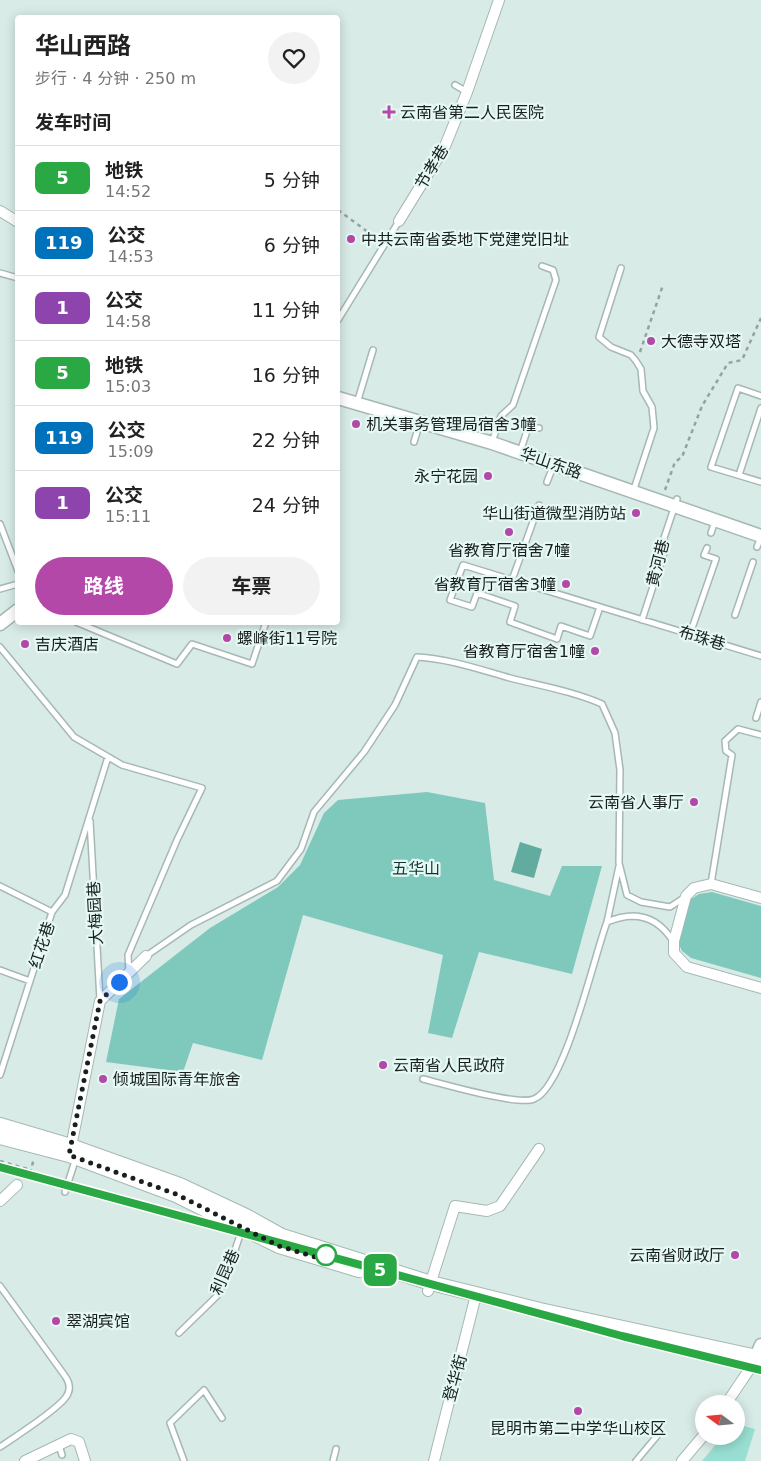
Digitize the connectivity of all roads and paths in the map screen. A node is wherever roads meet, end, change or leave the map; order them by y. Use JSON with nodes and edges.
{"nodes":[{"id":1,"x":499,"y":0,"type":"edge"},
{"id":2,"x":456,"y":85,"type":"dead end"},
{"id":3,"x":467,"y":92,"type":"junction"},
{"id":4,"x":0,"y":211,"type":"edge"},
{"id":5,"x":340,"y":211,"type":"edge"},
{"id":6,"x":15,"y":220,"type":"edge"},
{"id":7,"x":399,"y":221,"type":"joint"},
{"id":8,"x":385,"y":244,"type":"junction"},
{"id":9,"x":542,"y":266,"type":"dead end"},
{"id":10,"x":621,"y":268,"type":"dead end"},
{"id":11,"x":0,"y":273,"type":"edge"},
{"id":12,"x":15,"y":277,"type":"edge"},
{"id":13,"x":663,"y":285,"type":"dead end"},
{"id":14,"x":340,"y":317,"type":"edge"},
{"id":15,"x":761,"y":318,"type":"edge"},
{"id":16,"x":373,"y":350,"type":"dead end"},
{"id":17,"x":636,"y":361,"type":"junction"},
{"id":18,"x":761,"y":396,"type":"edge"},
{"id":19,"x":340,"y":399,"type":"edge"},
{"id":20,"x":357,"y":404,"type":"junction"},
{"id":21,"x":761,"y":408,"type":"edge"},
{"id":22,"x":420,"y":422,"type":"junction"},
{"id":23,"x":539,"y":428,"type":"dead end"},
{"id":24,"x":414,"y":442,"type":"dead end"},
{"id":25,"x":492,"y":443,"type":"junction"},
{"id":26,"x":520,"y":452,"type":"junction"},
{"id":27,"x":554,"y":464,"type":"junction"},
{"id":28,"x":738,"y":475,"type":"junction"},
{"id":29,"x":547,"y":482,"type":"dead end"},
{"id":30,"x":761,"y":482,"type":"edge"},
{"id":31,"x":666,"y":489,"type":"dead end"},
{"id":32,"x":633,"y":492,"type":"junction"},
{"id":33,"x":676,"y":503,"type":"junction"},
{"id":34,"x":539,"y":505,"type":"dead end"},
{"id":35,"x":0,"y":524,"type":"edge"},
{"id":36,"x":760,"y":536,"type":"edge"},
{"id":37,"x":706,"y":548,"type":"dead end"},
{"id":38,"x":753,"y":562,"type":"dead end"},
{"id":39,"x":15,"y":563,"type":"edge"},
{"id":40,"x":512,"y":580,"type":"junction"},
{"id":41,"x":15,"y":585,"type":"edge"},
{"id":42,"x":0,"y":588,"type":"edge"},
{"id":43,"x":600,"y":607,"type":"junction"},
{"id":44,"x":15,"y":612,"type":"edge"},
{"id":45,"x":735,"y":615,"type":"dead end"},
{"id":46,"x":642,"y":620,"type":"junction"},
{"id":47,"x":0,"y":624,"type":"edge"},
{"id":48,"x":83,"y":625,"type":"edge"},
{"id":49,"x":265,"y":625,"type":"edge"},
{"id":50,"x":690,"y":634,"type":"junction"},
{"id":51,"x":0,"y":647,"type":"edge"},
{"id":52,"x":761,"y":656,"type":"edge"},
{"id":53,"x":761,"y":702,"type":"edge"},
{"id":54,"x":756,"y":718,"type":"dead end"},
{"id":55,"x":761,"y":735,"type":"edge"},
{"id":56,"x":108,"y":757,"type":"junction"},
{"id":57,"x":90,"y":818,"type":"junction"},
{"id":58,"x":619,"y":864,"type":"junction"},
{"id":59,"x":711,"y":884,"type":"junction"},
{"id":60,"x":0,"y":886,"type":"edge"},
{"id":61,"x":686,"y":896,"type":"junction"},
{"id":62,"x":761,"y":898,"type":"edge"},
{"id":63,"x":52,"y":912,"type":"junction"},
{"id":64,"x":607,"y":922,"type":"junction"},
{"id":65,"x":674,"y":941,"type":"junction"},
{"id":66,"x":146,"y":956,"type":"joint"},
{"id":67,"x":0,"y":970,"type":"edge"},
{"id":68,"x":129,"y":973,"type":"junction"},
{"id":69,"x":30,"y":981,"type":"junction"},
{"id":70,"x":761,"y":988,"type":"edge"},
{"id":71,"x":100,"y":1001,"type":"junction"},
{"id":72,"x":0,"y":1075,"type":"edge"},
{"id":73,"x":423,"y":1079,"type":"dead end"},
{"id":74,"x":0,"y":1125,"type":"edge"},
{"id":75,"x":0,"y":1137,"type":"edge"},
{"id":76,"x":538,"y":1149,"type":"dead end"},
{"id":77,"x":72,"y":1153,"type":"junction"},
{"id":78,"x":0,"y":1161,"type":"edge"},
{"id":79,"x":31,"y":1170,"type":"dead end"},
{"id":80,"x":17,"y":1185,"type":"dead end"},
{"id":81,"x":66,"y":1192,"type":"dead end"},
{"id":82,"x":0,"y":1201,"type":"edge"},
{"id":83,"x":243,"y":1228,"type":"junction"},
{"id":84,"x":0,"y":1286,"type":"edge"},
{"id":85,"x":429,"y":1287,"type":"junction"},
{"id":86,"x":475,"y":1300,"type":"junction"},
{"id":87,"x":179,"y":1333,"type":"dead end"},
{"id":88,"x":758,"y":1358,"type":"edge"},
{"id":89,"x":732,"y":1395,"type":"edge"},
{"id":90,"x":222,"y":1418,"type":"dead end"},
{"id":91,"x":658,"y":1436,"type":"dead end"},
{"id":92,"x":696,"y":1445,"type":"edge"},
{"id":93,"x":0,"y":1448,"type":"edge"},
{"id":94,"x":336,"y":1449,"type":"dead end"},
{"id":95,"x":25,"y":1461,"type":"edge"},
{"id":96,"x":85,"y":1461,"type":"edge"},
{"id":97,"x":184,"y":1461,"type":"edge"},
{"id":98,"x":333,"y":1461,"type":"edge"},
{"id":99,"x":434,"y":1461,"type":"edge"},
{"id":100,"x":636,"y":1461,"type":"edge"},
{"id":101,"x":682,"y":1461,"type":"edge"}],
"edges":[{"from":1,"to":3,"type":"street","name":"节孝巷"},
{"from":2,"to":3,"type":"lane"},
{"from":3,"to":7,"type":"street","name":"节孝巷"},
{"from":4,"to":6,"type":"street"},
{"from":5,"to":8,"type":"path"},
{"from":7,"to":8,"type":"lane","name":"节孝巷"},
{"from":8,"to":14,"type":"lane","name":"节孝巷"},
{"from":9,"to":25,"type":"lane"},
{"from":10,"to":17,"type":"lane"},
{"from":11,"to":12,"type":"lane"},
{"from":13,"to":17,"type":"path"},
{"from":15,"to":31,"type":"path"},
{"from":16,"to":20,"type":"lane"},
{"from":17,"to":32,"type":"lane"},
{"from":18,"to":28,"type":"lane"},
{"from":19,"to":20,"type":"street","name":"华山东路"},
{"from":20,"to":22,"type":"street","name":"华山东路"},
{"from":21,"to":28,"type":"lane"},
{"from":22,"to":24,"type":"lane"},
{"from":22,"to":25,"type":"street","name":"华山东路"},
{"from":23,"to":26,"type":"lane"},
{"from":25,"to":26,"type":"street","name":"华山东路"},
{"from":26,"to":27,"type":"street","name":"华山东路"},
{"from":27,"to":29,"type":"lane"},
{"from":27,"to":32,"type":"street","name":"华山东路"},
{"from":28,"to":30,"type":"lane"},
{"from":32,"to":33,"type":"street","name":"华山东路"},
{"from":33,"to":36,"type":"street","name":"华山东路"},
{"from":33,"to":46,"type":"lane","name":"黄河巷"},
{"from":34,"to":40,"type":"lane"},
{"from":35,"to":39,"type":"lane"},
{"from":37,"to":50,"type":"lane"},
{"from":38,"to":45,"type":"lane"},
{"from":40,"to":43,"type":"lane","name":"布珠巷"},
{"from":40,"to":43,"type":"lane","name":"布珠巷"},
{"from":41,"to":42,"type":"lane"},
{"from":43,"to":46,"type":"lane","name":"布珠巷"},
{"from":44,"to":47,"type":"street"},
{"from":46,"to":50,"type":"lane","name":"布珠巷"},
{"from":48,"to":49,"type":"lane"},
{"from":50,"to":52,"type":"lane","name":"布珠巷"},
{"from":51,"to":56,"type":"lane"},
{"from":53,"to":54,"type":"lane"},
{"from":55,"to":59,"type":"lane"},
{"from":56,"to":57,"type":"lane","name":"红花巷"},
{"from":56,"to":68,"type":"lane"},
{"from":57,"to":63,"type":"lane","name":"红花巷"},
{"from":57,"to":71,"type":"lane","name":"大梅园巷"},
{"from":58,"to":61,"type":"lane"},
{"from":58,"to":64,"type":"lane"},
{"from":58,"to":66,"type":"lane"},
{"from":59,"to":61,"type":"street"},
{"from":59,"to":62,"type":"street"},
{"from":60,"to":63,"type":"lane"},
{"from":61,"to":65,"type":"street"},
{"from":63,"to":69,"type":"lane","name":"红花巷"},
{"from":64,"to":65,"type":"lane"},
{"from":64,"to":73,"type":"lane"},
{"from":65,"to":70,"type":"street"},
{"from":66,"to":68,"type":"street"},
{"from":67,"to":69,"type":"lane"},
{"from":68,"to":71,"type":"street"},
{"from":69,"to":72,"type":"lane","name":"红花巷"},
{"from":71,"to":77,"type":"street","name":"大梅园巷"},
{"from":74,"to":77,"type":"main road"},
{"from":75,"to":77,"type":"main road"},
{"from":76,"to":85,"type":"street"},
{"from":77,"to":81,"type":"lane"},
{"from":77,"to":83,"type":"main road"},
{"from":77,"to":85,"type":"main road"},
{"from":78,"to":79,"type":"path"},
{"from":80,"to":82,"type":"street"},
{"from":83,"to":85,"type":"main road"},
{"from":83,"to":87,"type":"lane","name":"利昆巷"},
{"from":84,"to":93,"type":"lane"},
{"from":85,"to":86,"type":"main road"},
{"from":86,"to":88,"type":"main road"},
{"from":86,"to":99,"type":"street","name":"登华街"},
{"from":88,"to":89,"type":"street"},
{"from":90,"to":97,"type":"lane"},
{"from":91,"to":100,"type":"lane"},
{"from":92,"to":101,"type":"street"},
{"from":94,"to":98,"type":"lane"},
{"from":95,"to":96,"type":"street"}]}
